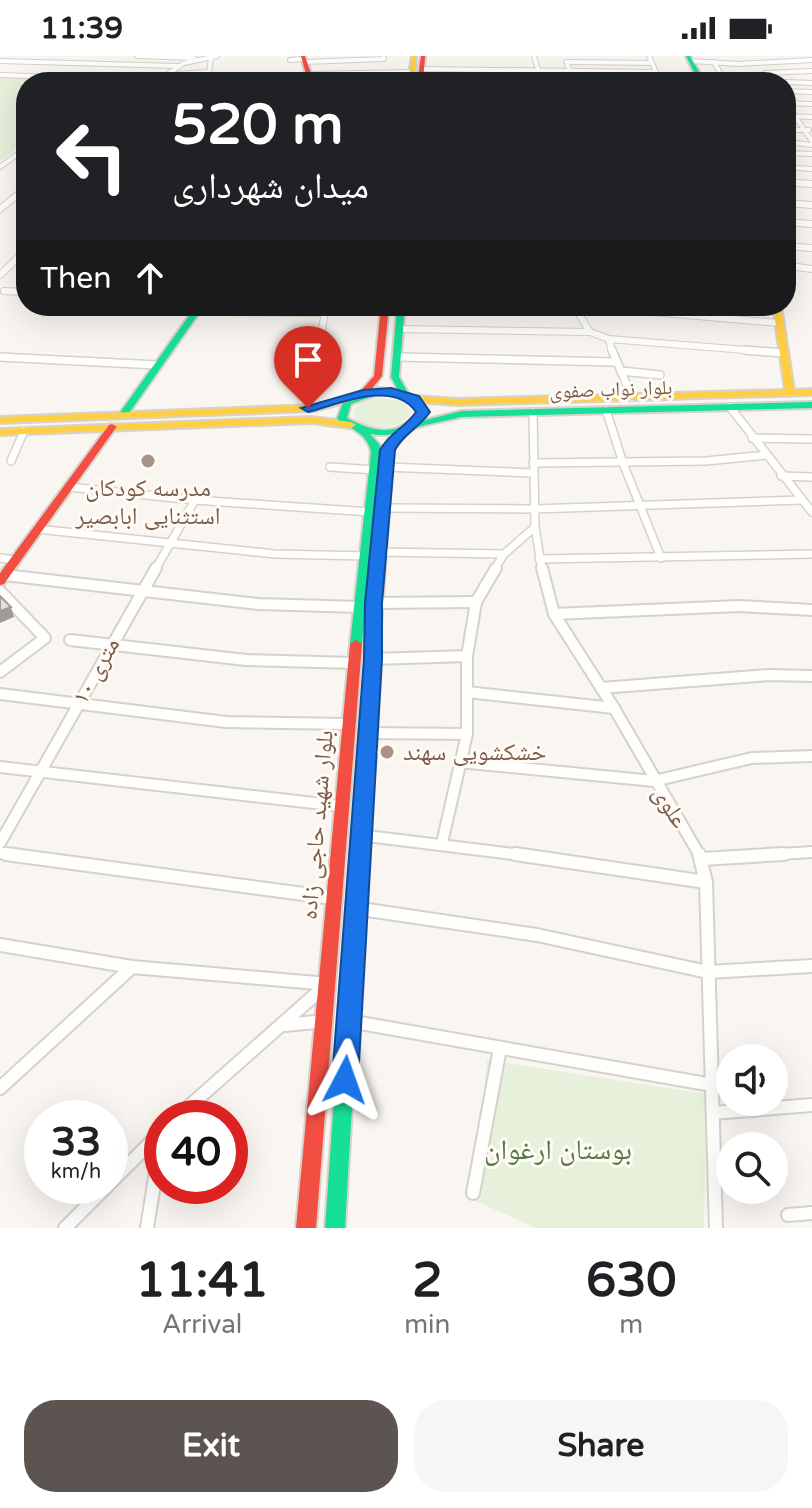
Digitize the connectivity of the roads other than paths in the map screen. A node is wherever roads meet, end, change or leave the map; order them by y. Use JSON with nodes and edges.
{"nodes":[{"id":1,"x":17,"y":56,"type":"edge"},
{"id":2,"x":73,"y":56,"type":"edge"},
{"id":3,"x":137,"y":56,"type":"edge"},
{"id":4,"x":217,"y":56,"type":"edge"},
{"id":5,"x":534,"y":56,"type":"edge"},
{"id":6,"x":649,"y":56,"type":"edge"},
{"id":7,"x":208,"y":58,"type":"edge"},
{"id":8,"x":384,"y":58,"type":"edge"},
{"id":9,"x":695,"y":58,"type":"edge"},
{"id":10,"x":812,"y":60,"type":"edge"},
{"id":11,"x":0,"y":61,"type":"edge"},
{"id":12,"x":10,"y":62,"type":"junction"},
{"id":13,"x":714,"y":62,"type":"junction"},
{"id":14,"x":65,"y":63,"type":"junction"},
{"id":15,"x":652,"y":63,"type":"junction"},
{"id":16,"x":758,"y":63,"type":"junction"},
{"id":17,"x":304,"y":65,"type":"edge"},
{"id":18,"x":136,"y":66,"type":"junction"},
{"id":19,"x":178,"y":66,"type":"junction"},
{"id":20,"x":59,"y":68,"type":"junction"},
{"id":21,"x":116,"y":69,"type":"junction"},
{"id":22,"x":1,"y":70,"type":"edge"},
{"id":23,"x":538,"y":71,"type":"junction"},
{"id":24,"x":570,"y":71,"type":"junction"},
{"id":25,"x":55,"y":72,"type":"edge"},
{"id":26,"x":112,"y":72,"type":"edge"},
{"id":27,"x":128,"y":72,"type":"edge"},
{"id":28,"x":169,"y":72,"type":"edge"},
{"id":29,"x":209,"y":72,"type":"edge"},
{"id":30,"x":393,"y":72,"type":"edge"},
{"id":31,"x":498,"y":72,"type":"edge"},
{"id":32,"x":720,"y":72,"type":"edge"},
{"id":33,"x":764,"y":72,"type":"edge"},
{"id":34,"x":9,"y":75,"type":"junction"},
{"id":35,"x":16,"y":75,"type":"edge"},
{"id":36,"x":16,"y":78,"type":"edge"},
{"id":37,"x":796,"y":118,"type":"edge"},
{"id":38,"x":796,"y":130,"type":"edge"},
{"id":39,"x":804,"y":130,"type":"junction"},
{"id":40,"x":812,"y":130,"type":"edge"},
{"id":41,"x":796,"y":143,"type":"dead end"},
{"id":42,"x":812,"y":143,"type":"edge"},
{"id":43,"x":809,"y":184,"type":"edge"},
{"id":44,"x":16,"y":196,"type":"edge"},
{"id":45,"x":812,"y":196,"type":"edge"},
{"id":46,"x":0,"y":209,"type":"edge"},
{"id":47,"x":16,"y":260,"type":"edge"},
{"id":48,"x":0,"y":275,"type":"edge"},
{"id":49,"x":4,"y":291,"type":"dead end"},
{"id":50,"x":16,"y":292,"type":"edge"},
{"id":51,"x":193,"y":316,"type":"edge"},
{"id":52,"x":325,"y":316,"type":"edge"},
{"id":53,"x":384,"y":316,"type":"edge"},
{"id":54,"x":401,"y":316,"type":"edge"},
{"id":55,"x":580,"y":316,"type":"edge"},
{"id":56,"x":704,"y":316,"type":"edge"},
{"id":57,"x":778,"y":316,"type":"edge"},
{"id":58,"x":779,"y":323,"type":"junction"},
{"id":59,"x":400,"y":329,"type":"junction"},
{"id":60,"x":590,"y":332,"type":"junction"},
{"id":61,"x":609,"y":339,"type":"junction"},
{"id":62,"x":783,"y":353,"type":"junction"},
{"id":63,"x":0,"y":357,"type":"edge"},
{"id":64,"x":398,"y":357,"type":"junction"},
{"id":65,"x":615,"y":362,"type":"junction"},
{"id":66,"x":157,"y":365,"type":"junction"},
{"id":67,"x":621,"y":371,"type":"junction"},
{"id":68,"x":660,"y":375,"type":"dead end"},
{"id":69,"x":378,"y":376,"type":"junction"},
{"id":70,"x":395,"y":377,"type":"junction"},
{"id":71,"x":790,"y":392,"type":"junction"},
{"id":72,"x":812,"y":392,"type":"edge"},
{"id":73,"x":358,"y":396,"type":"junction"},
{"id":74,"x":409,"y":396,"type":"junction"},
{"id":75,"x":632,"y":397,"type":"junction"},
{"id":76,"x":812,"y":405,"type":"edge"},
{"id":77,"x":730,"y":407,"type":"junction"},
{"id":78,"x":460,"y":408,"type":"junction"},
{"id":79,"x":606,"y":410,"type":"junction"},
{"id":80,"x":311,"y":412,"type":"junction"},
{"id":81,"x":533,"y":412,"type":"junction"},
{"id":82,"x":124,"y":414,"type":"junction"},
{"id":83,"x":0,"y":420,"type":"edge"},
{"id":84,"x":112,"y":427,"type":"junction"},
{"id":85,"x":356,"y":428,"type":"junction"},
{"id":86,"x":408,"y":428,"type":"junction"},
{"id":87,"x":24,"y":431,"type":"junction"},
{"id":88,"x":0,"y":432,"type":"edge"},
{"id":89,"x":752,"y":438,"type":"junction"},
{"id":90,"x":812,"y":439,"type":"edge"},
{"id":91,"x":766,"y":455,"type":"junction"},
{"id":92,"x":11,"y":461,"type":"dead end"},
{"id":93,"x":623,"y":463,"type":"junction"},
{"id":94,"x":330,"y":467,"type":"dead end"},
{"id":95,"x":380,"y":468,"type":"junction"},
{"id":96,"x":532,"y":468,"type":"junction"},
{"id":97,"x":781,"y":476,"type":"junction"},
{"id":98,"x":812,"y":477,"type":"edge"},
{"id":99,"x":69,"y":487,"type":"junction"},
{"id":100,"x":195,"y":500,"type":"junction"},
{"id":101,"x":802,"y":500,"type":"junction"},
{"id":102,"x":640,"y":505,"type":"junction"},
{"id":103,"x":534,"y":509,"type":"junction"},
{"id":104,"x":376,"y":510,"type":"junction"},
{"id":105,"x":812,"y":512,"type":"edge"},
{"id":106,"x":535,"y":527,"type":"junction"},
{"id":107,"x":37,"y":529,"type":"junction"},
{"id":108,"x":170,"y":543,"type":"junction"},
{"id":109,"x":372,"y":554,"type":"junction"},
{"id":110,"x":504,"y":554,"type":"junction"},
{"id":111,"x":812,"y":554,"type":"edge"},
{"id":112,"x":0,"y":558,"type":"edge"},
{"id":113,"x":661,"y":558,"type":"junction"},
{"id":114,"x":539,"y":559,"type":"junction"},
{"id":115,"x":15,"y":560,"type":"junction"},
{"id":116,"x":2,"y":578,"type":"edge"},
{"id":117,"x":0,"y":591,"type":"edge"},
{"id":118,"x":142,"y":592,"type":"junction"},
{"id":119,"x":476,"y":602,"type":"junction"},
{"id":120,"x":367,"y":605,"type":"junction"},
{"id":121,"x":812,"y":610,"type":"edge"},
{"id":122,"x":554,"y":614,"type":"junction"},
{"id":123,"x":70,"y":640,"type":"dead end"},
{"id":124,"x":111,"y":645,"type":"junction"},
{"id":125,"x":467,"y":656,"type":"junction"},
{"id":126,"x":373,"y":659,"type":"junction"},
{"id":127,"x":355,"y":663,"type":"junction"},
{"id":128,"x":0,"y":672,"type":"edge"},
{"id":129,"x":812,"y":676,"type":"edge"},
{"id":130,"x":601,"y":688,"type":"junction"},
{"id":131,"x":467,"y":692,"type":"junction"},
{"id":132,"x":0,"y":694,"type":"edge"},
{"id":133,"x":78,"y":704,"type":"junction"},
{"id":134,"x":614,"y":708,"type":"junction"},
{"id":135,"x":347,"y":724,"type":"junction"},
{"id":136,"x":367,"y":733,"type":"junction"},
{"id":137,"x":467,"y":734,"type":"junction"},
{"id":138,"x":812,"y":756,"type":"edge"},
{"id":139,"x":459,"y":762,"type":"junction"},
{"id":140,"x":0,"y":767,"type":"edge"},
{"id":141,"x":38,"y":772,"type":"junction"},
{"id":142,"x":654,"y":781,"type":"junction"},
{"id":143,"x":340,"y":806,"type":"junction"},
{"id":144,"x":359,"y":835,"type":"junction"},
{"id":145,"x":0,"y":843,"type":"edge"},
{"id":146,"x":442,"y":843,"type":"junction"},
{"id":147,"x":812,"y":852,"type":"edge"},
{"id":148,"x":0,"y":853,"type":"edge"},
{"id":149,"x":702,"y":859,"type":"junction"},
{"id":150,"x":706,"y":882,"type":"junction"},
{"id":151,"x":333,"y":898,"type":"junction"},
{"id":152,"x":354,"y":908,"type":"junction"},
{"id":153,"x":0,"y":945,"type":"edge"},
{"id":154,"x":812,"y":966,"type":"edge"},
{"id":155,"x":132,"y":967,"type":"junction"},
{"id":156,"x":708,"y":972,"type":"junction"},
{"id":157,"x":328,"y":984,"type":"junction"},
{"id":158,"x":325,"y":1021,"type":"junction"},
{"id":159,"x":349,"y":1021,"type":"junction"},
{"id":160,"x":282,"y":1026,"type":"junction"},
{"id":161,"x":500,"y":1048,"type":"junction"},
{"id":162,"x":712,"y":1085,"type":"junction"},
{"id":163,"x":0,"y":1088,"type":"edge"},
{"id":164,"x":197,"y":1100,"type":"edge"},
{"id":165,"x":812,"y":1105,"type":"edge"},
{"id":166,"x":713,"y":1113,"type":"junction"},
{"id":167,"x":144,"y":1149,"type":"edge"},
{"id":168,"x":128,"y":1165,"type":"edge"},
{"id":169,"x":473,"y":1193,"type":"dead end"},
{"id":170,"x":88,"y":1204,"type":"edge"},
{"id":171,"x":151,"y":1204,"type":"edge"},
{"id":172,"x":812,"y":1213,"type":"edge"},
{"id":173,"x":788,"y":1215,"type":"dead end"},
{"id":174,"x":65,"y":1228,"type":"edge"},
{"id":175,"x":147,"y":1228,"type":"edge"},
{"id":176,"x":306,"y":1228,"type":"edge"},
{"id":177,"x":335,"y":1228,"type":"edge"},
{"id":178,"x":716,"y":1228,"type":"edge"}],
"edges":[{"from":1,"to":12,"type":"street"},
{"from":2,"to":14,"type":"street"},
{"from":3,"to":7,"type":"street"},
{"from":4,"to":7,"type":"street"},
{"from":5,"to":23,"type":"street"},
{"from":6,"to":15,"type":"street"},
{"from":7,"to":19,"type":"street"},
{"from":7,"to":29,"type":"street"},
{"from":8,"to":17,"type":"street"},
{"from":9,"to":13,"type":"street"},
{"from":10,"to":16,"type":"street"},
{"from":11,"to":12,"type":"street"},
{"from":12,"to":14,"type":"street"},
{"from":12,"to":22,"type":"street"},
{"from":13,"to":16,"type":"street"},
{"from":13,"to":32,"type":"street"},
{"from":14,"to":18,"type":"street"},
{"from":14,"to":20,"type":"street"},
{"from":15,"to":24,"type":"street"},
{"from":15,"to":24,"type":"street"},
{"from":16,"to":33,"type":"street"},
{"from":17,"to":30,"type":"street"},
{"from":18,"to":19,"type":"street"},
{"from":18,"to":21,"type":"street"},
{"from":18,"to":27,"type":"street"},
{"from":19,"to":28,"type":"street"},
{"from":20,"to":21,"type":"street"},
{"from":20,"to":22,"type":"street"},
{"from":20,"to":25,"type":"street"},
{"from":21,"to":26,"type":"street"},
{"from":22,"to":34,"type":"street"},
{"from":23,"to":24,"type":"street"},
{"from":23,"to":31,"type":"street"},
{"from":34,"to":35,"type":"street"},
{"from":34,"to":36,"type":"street"},
{"from":37,"to":39,"type":"street"},
{"from":38,"to":39,"type":"street"},
{"from":39,"to":40,"type":"street"},
{"from":39,"to":42,"type":"street"},
{"from":41,"to":42,"type":"street"},
{"from":43,"to":45,"type":"street"},
{"from":44,"to":46,"type":"street"},
{"from":47,"to":48,"type":"street"},
{"from":49,"to":50,"type":"street"},
{"from":51,"to":66,"type":"main road"},
{"from":52,"to":80,"type":"street"},
{"from":53,"to":69,"type":"main road"},
{"from":54,"to":59,"type":"main road"},
{"from":55,"to":60,"type":"street"},
{"from":56,"to":58,"type":"street"},
{"from":57,"to":58,"type":"main road"},
{"from":58,"to":62,"type":"main road"},
{"from":59,"to":60,"type":"street"},
{"from":59,"to":64,"type":"main road"},
{"from":60,"to":61,"type":"street"},
{"from":61,"to":62,"type":"street"},
{"from":61,"to":65,"type":"street"},
{"from":62,"to":71,"type":"main road"},
{"from":63,"to":66,"type":"street"},
{"from":64,"to":65,"type":"street"},
{"from":64,"to":70,"type":"main road"},
{"from":65,"to":67,"type":"street"},
{"from":66,"to":82,"type":"main road"},
{"from":67,"to":68,"type":"street"},
{"from":67,"to":75,"type":"street"},
{"from":69,"to":70,"type":"main road"},
{"from":69,"to":73,"type":"main road"},
{"from":70,"to":74,"type":"main road"},
{"from":71,"to":72,"type":"main road","name":"بلوار نواب صفوی"},
{"from":71,"to":75,"type":"main road","name":"بلوار نواب صفوی"},
{"from":73,"to":74,"type":"main road","name":"بلوار نواب صفوی"},
{"from":73,"to":80,"type":"main road"},
{"from":73,"to":85,"type":"main road"},
{"from":74,"to":78,"type":"main road","name":"بلوار نواب صفوی"},
{"from":74,"to":86,"type":"main road"},
{"from":75,"to":78,"type":"main road","name":"بلوار نواب صفوی"},
{"from":76,"to":77,"type":"main road","name":"بلوار نواب صفوی"},
{"from":77,"to":79,"type":"main road","name":"بلوار نواب صفوی"},
{"from":77,"to":89,"type":"street"},
{"from":78,"to":81,"type":"main road","name":"بلوار نواب صفوی"},
{"from":78,"to":86,"type":"main road","name":"بلوار نواب صفوی"},
{"from":79,"to":81,"type":"main road","name":"بلوار نواب صفوی"},
{"from":79,"to":93,"type":"street"},
{"from":80,"to":82,"type":"main road"},
{"from":80,"to":84,"type":"main road"},
{"from":80,"to":85,"type":"main road"},
{"from":81,"to":96,"type":"street","name":"علوی"},
{"from":82,"to":83,"type":"main road"},
{"from":84,"to":87,"type":"main road"},
{"from":84,"to":99,"type":"main road"},
{"from":85,"to":86,"type":"main road","name":"بلوار نواب صفوی"},
{"from":85,"to":95,"type":"main road","name":"بلوار شهید حاجی زاده"},
{"from":86,"to":95,"type":"main road","name":"بلوار شهید حاجی زاده"},
{"from":87,"to":88,"type":"main road"},
{"from":87,"to":92,"type":"street"},
{"from":89,"to":90,"type":"street"},
{"from":89,"to":91,"type":"street"},
{"from":91,"to":93,"type":"street"},
{"from":91,"to":97,"type":"street"},
{"from":93,"to":96,"type":"street"},
{"from":93,"to":102,"type":"street"},
{"from":94,"to":95,"type":"street"},
{"from":95,"to":96,"type":"street"},
{"from":95,"to":104,"type":"main road","name":"بلوار شهید حاجی زاده"},
{"from":96,"to":103,"type":"street","name":"علوی"},
{"from":97,"to":98,"type":"street"},
{"from":97,"to":101,"type":"street"},
{"from":99,"to":100,"type":"street"},
{"from":99,"to":107,"type":"main road"},
{"from":100,"to":104,"type":"street"},
{"from":100,"to":108,"type":"street","name":"۱۰ متری"},
{"from":101,"to":102,"type":"street"},
{"from":101,"to":105,"type":"street"},
{"from":102,"to":103,"type":"street"},
{"from":102,"to":113,"type":"street"},
{"from":103,"to":104,"type":"street"},
{"from":103,"to":106,"type":"street","name":"علوی"},
{"from":104,"to":109,"type":"main road","name":"بلوار شهید حاجی زاده"},
{"from":106,"to":110,"type":"street"},
{"from":106,"to":114,"type":"street","name":"علوی"},
{"from":107,"to":108,"type":"street"},
{"from":107,"to":115,"type":"main road"},
{"from":108,"to":109,"type":"street"},
{"from":108,"to":118,"type":"street","name":"۱۰ متری"},
{"from":109,"to":110,"type":"street"},
{"from":109,"to":120,"type":"main road","name":"بلوار شهید حاجی زاده"},
{"from":110,"to":119,"type":"street"},
{"from":111,"to":113,"type":"street"},
{"from":112,"to":115,"type":"street"},
{"from":113,"to":114,"type":"street"},
{"from":114,"to":122,"type":"street","name":"علوی"},
{"from":115,"to":116,"type":"main road"},
{"from":116,"to":118,"type":"street"},
{"from":117,"to":128,"type":"street"},
{"from":118,"to":120,"type":"street"},
{"from":118,"to":124,"type":"street","name":"۱۰ متری"},
{"from":119,"to":120,"type":"street"},
{"from":119,"to":125,"type":"street"},
{"from":120,"to":126,"type":"main road","name":"بلوار شهید حاجی زاده"},
{"from":120,"to":127,"type":"main road","name":"بلوار شهید حاجی زاده"},
{"from":121,"to":122,"type":"street"},
{"from":122,"to":130,"type":"street","name":"علوی"},
{"from":123,"to":124,"type":"street"},
{"from":124,"to":127,"type":"street"},
{"from":124,"to":133,"type":"street","name":"۱۰ متری"},
{"from":125,"to":126,"type":"street"},
{"from":125,"to":131,"type":"street"},
{"from":126,"to":136,"type":"main road","name":"بلوار شهید حاجی زاده"},
{"from":127,"to":135,"type":"main road","name":"بلوار شهید حاجی زاده"},
{"from":129,"to":130,"type":"street"},
{"from":130,"to":134,"type":"street","name":"علوی"},
{"from":131,"to":134,"type":"street"},
{"from":131,"to":137,"type":"street"},
{"from":132,"to":133,"type":"street"},
{"from":133,"to":135,"type":"street"},
{"from":133,"to":141,"type":"street","name":"۱۰ متری"},
{"from":134,"to":142,"type":"street","name":"علوی"},
{"from":135,"to":143,"type":"main road","name":"بلوار شهید حاجی زاده"},
{"from":136,"to":137,"type":"street"},
{"from":136,"to":144,"type":"main road","name":"بلوار شهید حاجی زاده"},
{"from":137,"to":139,"type":"street"},
{"from":138,"to":142,"type":"street"},
{"from":139,"to":142,"type":"street"},
{"from":139,"to":146,"type":"street"},
{"from":140,"to":141,"type":"street"},
{"from":141,"to":143,"type":"street"},
{"from":141,"to":145,"type":"street","name":"۱۰ متری"},
{"from":142,"to":149,"type":"street","name":"علوی"},
{"from":143,"to":151,"type":"main road","name":"بلوار شهید حاجی زاده"},
{"from":144,"to":146,"type":"street"},
{"from":144,"to":152,"type":"main road","name":"بلوار شهید حاجی زاده"},
{"from":146,"to":150,"type":"street"},
{"from":147,"to":149,"type":"street"},
{"from":148,"to":151,"type":"street"},
{"from":149,"to":150,"type":"street","name":"علوی"},
{"from":150,"to":156,"type":"street","name":"علوی"},
{"from":151,"to":157,"type":"main road","name":"بلوار شهید حاجی زاده"},
{"from":152,"to":156,"type":"street"},
{"from":152,"to":159,"type":"main road","name":"بلوار شهید حاجی زاده"},
{"from":153,"to":155,"type":"street"},
{"from":154,"to":156,"type":"street"},
{"from":155,"to":157,"type":"street"},
{"from":155,"to":163,"type":"street"},
{"from":156,"to":162,"type":"street","name":"علوی"},
{"from":157,"to":158,"type":"main road","name":"بلوار شهید حاجی زاده"},
{"from":157,"to":160,"type":"street"},
{"from":158,"to":159,"type":"main road"},
{"from":158,"to":160,"type":"street"},
{"from":158,"to":176,"type":"main road","name":"بلوار شهید حاجی زاده"},
{"from":159,"to":161,"type":"street"},
{"from":159,"to":177,"type":"main road","name":"بلوار شهید حاجی زاده"},
{"from":160,"to":164,"type":"street"},
{"from":161,"to":162,"type":"street"},
{"from":161,"to":169,"type":"street"},
{"from":162,"to":166,"type":"street","name":"علوی"},
{"from":165,"to":166,"type":"street"},
{"from":166,"to":178,"type":"street","name":"علوی"},
{"from":167,"to":168,"type":"street"},
{"from":170,"to":174,"type":"street"},
{"from":171,"to":175,"type":"street"},
{"from":172,"to":173,"type":"street"}]}
